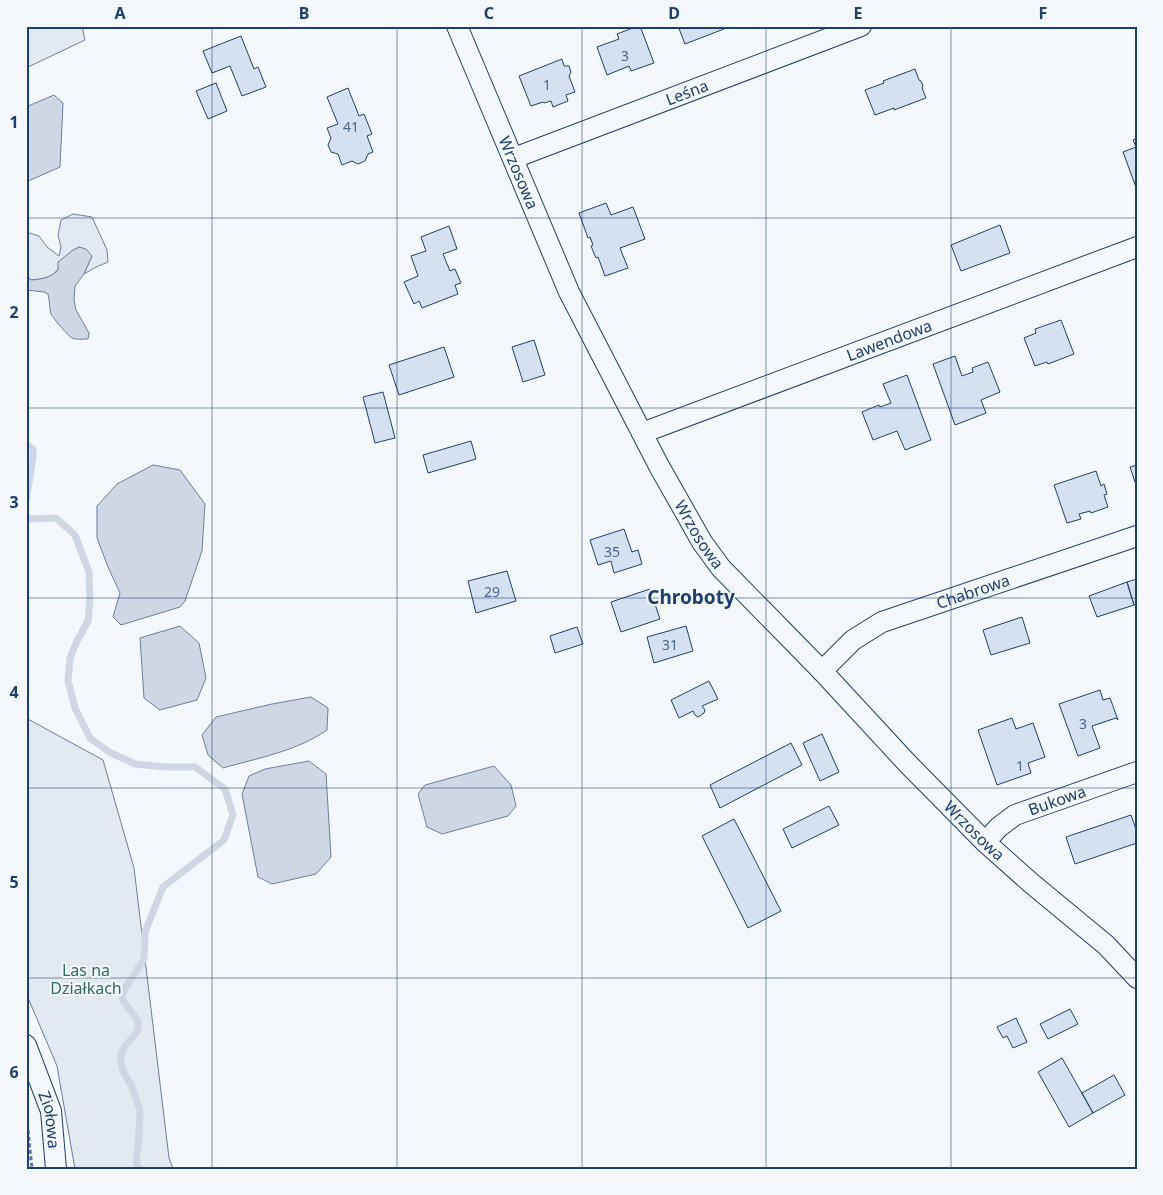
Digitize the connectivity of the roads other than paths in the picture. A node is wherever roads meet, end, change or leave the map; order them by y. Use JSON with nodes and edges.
{"nodes":[{"id":1,"x":457,"y":26,"type":"edge"},
{"id":2,"x":861,"y":26,"type":"edge"},
{"id":3,"x":514,"y":158,"type":"junction"},
{"id":4,"x":1137,"y":246,"type":"edge"},
{"id":5,"x":642,"y":433,"type":"junction"},
{"id":6,"x":1137,"y":536,"type":"edge"},
{"id":7,"x":822,"y":671,"type":"junction"},
{"id":8,"x":1137,"y":772,"type":"edge"},
{"id":9,"x":985,"y":842,"type":"junction"},
{"id":10,"x":1137,"y":978,"type":"edge"},
{"id":11,"x":26,"y":1045,"type":"edge"},
{"id":12,"x":56,"y":1169,"type":"edge"}],
"edges":[{"from":1,"to":3,"type":"street","name":"Wrzosowa"},
{"from":2,"to":3,"type":"street","name":"Leśna"},
{"from":3,"to":5,"type":"street","name":"Wrzosowa"},
{"from":4,"to":5,"type":"street","name":"Lawendowa"},
{"from":5,"to":7,"type":"street","name":"Wrzosowa"},
{"from":6,"to":7,"type":"street","name":"Chabrowa"},
{"from":7,"to":9,"type":"street","name":"Wrzosowa"},
{"from":8,"to":9,"type":"street","name":"Bukowa"},
{"from":9,"to":10,"type":"street","name":"Wrzosowa"},
{"from":11,"to":12,"type":"street","name":"Ziołowa"}]}
